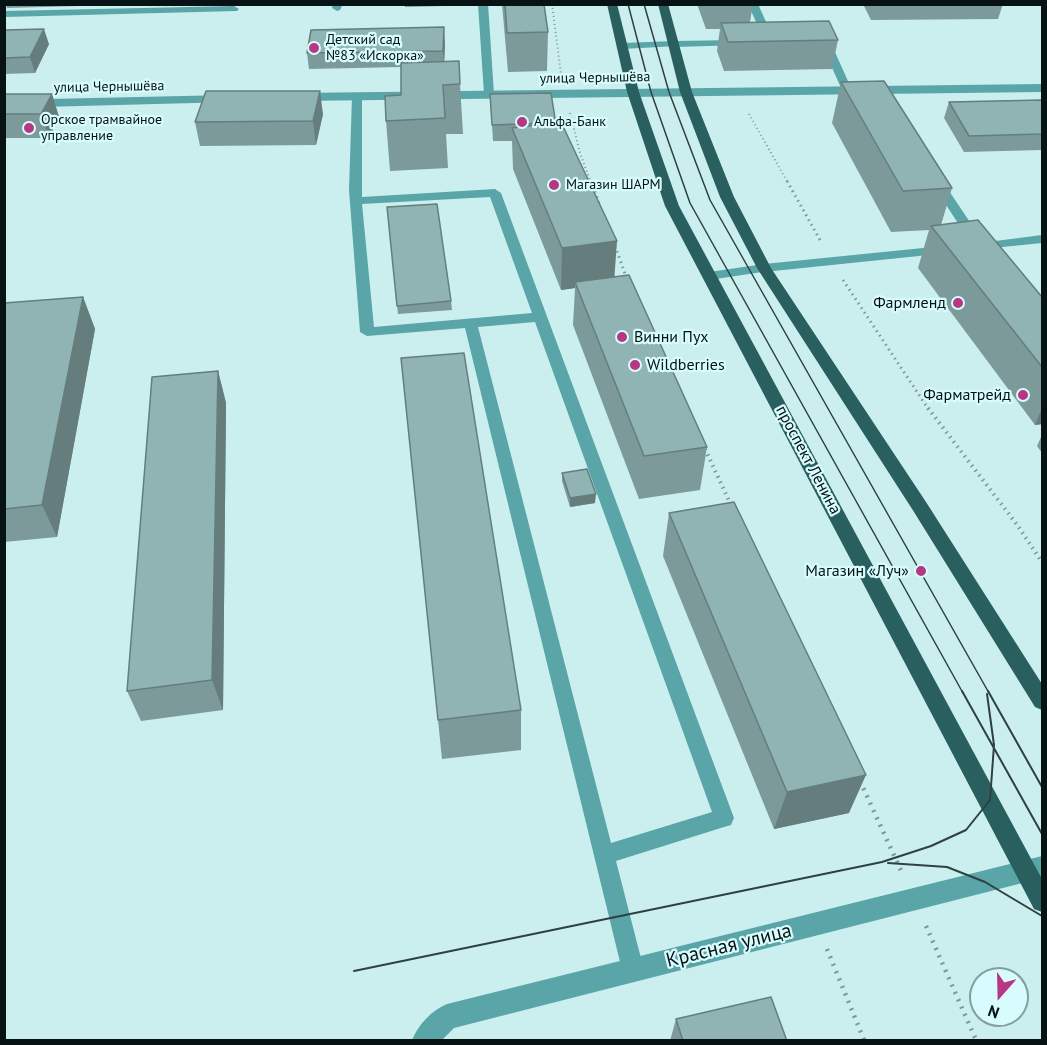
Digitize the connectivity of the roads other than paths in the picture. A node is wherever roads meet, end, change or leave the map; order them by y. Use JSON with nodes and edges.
{"nodes":[{"id":1,"x":483,"y":4,"type":"edge"},
{"id":2,"x":612,"y":4,"type":"edge"},
{"id":3,"x":663,"y":4,"type":"edge"},
{"id":4,"x":753,"y":4,"type":"edge"},
{"id":5,"x":234,"y":9,"type":"dead end"},
{"id":6,"x":4,"y":14,"type":"edge"},
{"id":7,"x":814,"y":41,"type":"edge"},
{"id":8,"x":674,"y":44,"type":"junction"},
{"id":9,"x":622,"y":46,"type":"junction"},
{"id":10,"x":1042,"y":88,"type":"edge"},
{"id":11,"x":847,"y":90,"type":"junction"},
{"id":12,"x":633,"y":92,"type":"junction"},
{"id":13,"x":686,"y":92,"type":"junction"},
{"id":14,"x":489,"y":94,"type":"junction"},
{"id":15,"x":357,"y":96,"type":"junction"},
{"id":16,"x":286,"y":98,"type":"edge"},
{"id":17,"x":239,"y":99,"type":"edge"},
{"id":18,"x":4,"y":104,"type":"edge"},
{"id":19,"x":927,"y":167,"type":"edge"},
{"id":20,"x":356,"y":201,"type":"junction"},
{"id":21,"x":1042,"y":239,"type":"edge"},
{"id":22,"x":969,"y":248,"type":"junction"},
{"id":23,"x":994,"y":264,"type":"edge"},
{"id":24,"x":764,"y":268,"type":"junction"},
{"id":25,"x":709,"y":276,"type":"junction"},
{"id":26,"x":540,"y":317,"type":"junction"},
{"id":27,"x":471,"y":325,"type":"junction"},
{"id":28,"x":1042,"y":701,"type":"edge"},
{"id":29,"x":604,"y":855,"type":"junction"},
{"id":30,"x":1035,"y":869,"type":"edge"},
{"id":31,"x":1042,"y":900,"type":"edge"},
{"id":32,"x":633,"y":970,"type":"junction"},
{"id":33,"x":425,"y":1041,"type":"edge"}],
"edges":[{"from":1,"to":14,"type":"lane"},
{"from":2,"to":9,"type":"main road","name":"проспект Ленина"},
{"from":3,"to":8,"type":"main road"},
{"from":4,"to":8,"type":"lane"},
{"from":5,"to":6,"type":"lane"},
{"from":7,"to":11,"type":"lane"},
{"from":8,"to":9,"type":"street"},
{"from":8,"to":13,"type":"main road"},
{"from":9,"to":12,"type":"main road","name":"проспект Ленина"},
{"from":10,"to":11,"type":"street","name":"улица Чернышёва"},
{"from":11,"to":13,"type":"street","name":"улица Чернышёва"},
{"from":12,"to":13,"type":"street","name":"улица Чернышёва"},
{"from":12,"to":14,"type":"street","name":"улица Чернышёва"},
{"from":12,"to":25,"type":"main road","name":"проспект Ленина"},
{"from":13,"to":24,"type":"main road"},
{"from":14,"to":15,"type":"street","name":"улица Чернышёва"},
{"from":15,"to":16,"type":"street","name":"улица Чернышёва"},
{"from":15,"to":20,"type":"lane"},
{"from":17,"to":18,"type":"street","name":"улица Чернышёва"},
{"from":19,"to":22,"type":"lane"},
{"from":20,"to":26,"type":"lane"},
{"from":20,"to":27,"type":"lane"},
{"from":21,"to":22,"type":"lane"},
{"from":22,"to":23,"type":"lane"},
{"from":22,"to":24,"type":"lane"},
{"from":24,"to":25,"type":"street"},
{"from":24,"to":28,"type":"main road"},
{"from":25,"to":30,"type":"main road","name":"проспект Ленина"},
{"from":26,"to":27,"type":"lane"},
{"from":26,"to":29,"type":"lane"},
{"from":27,"to":29,"type":"lane"},
{"from":29,"to":32,"type":"lane"},
{"from":30,"to":31,"type":"main road","name":"проспект Ленина"},
{"from":30,"to":32,"type":"street","name":"Красная улица"},
{"from":32,"to":33,"type":"street","name":"Красная улица"}]}
